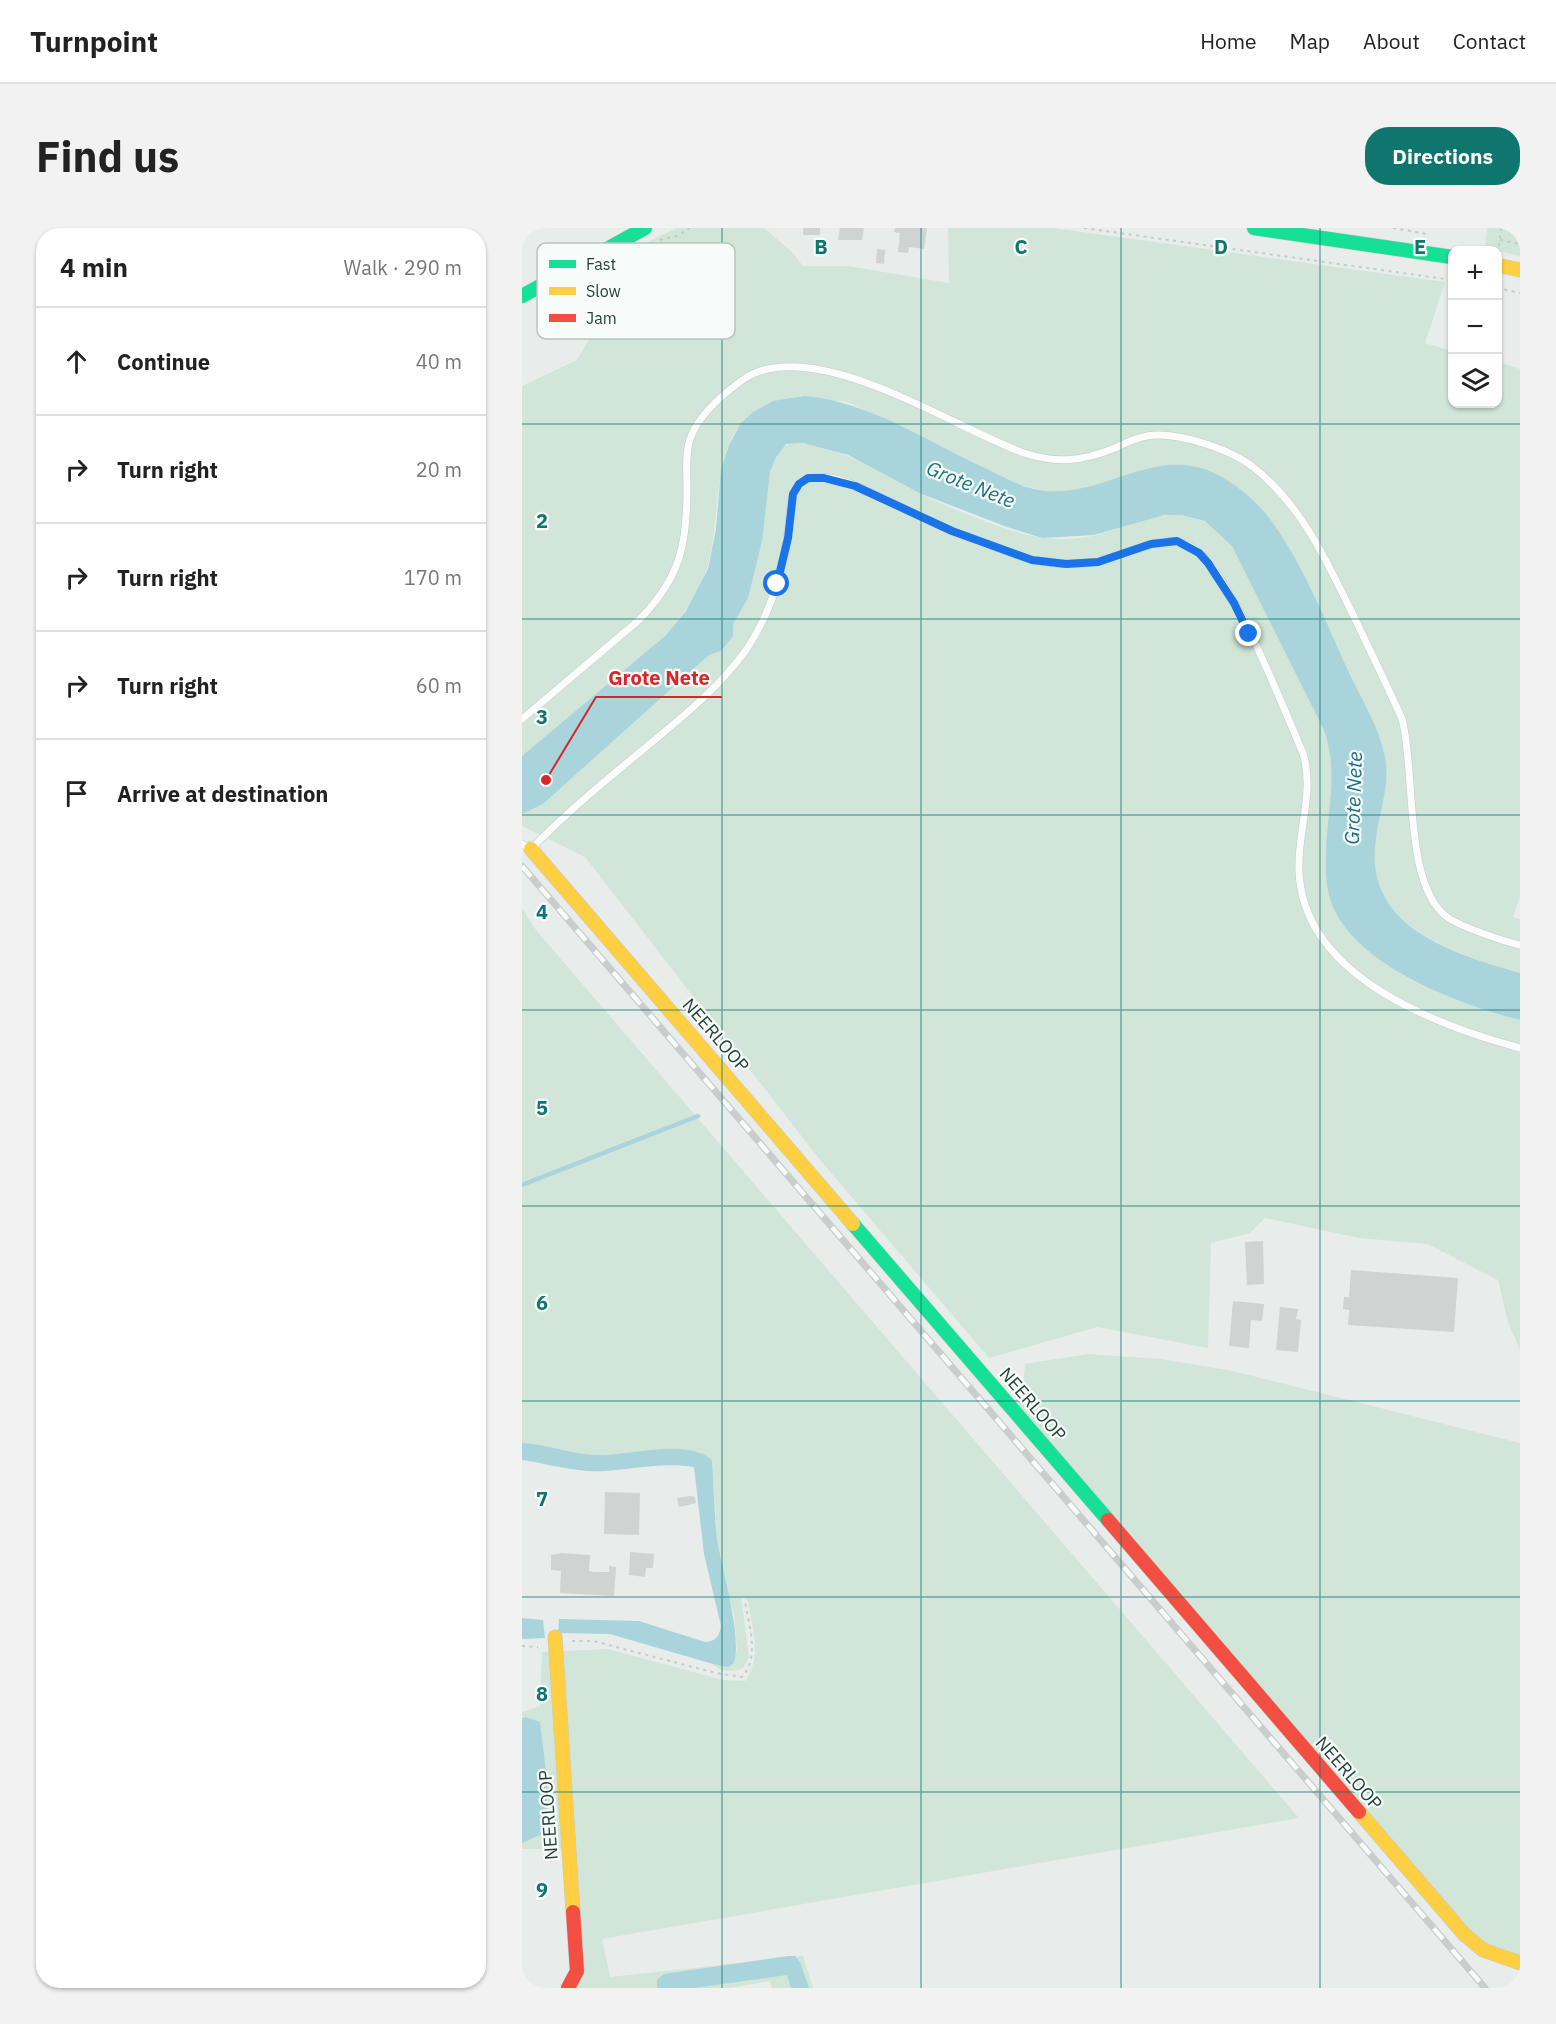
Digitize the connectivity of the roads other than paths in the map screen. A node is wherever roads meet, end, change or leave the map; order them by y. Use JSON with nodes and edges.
{"nodes":[{"id":1,"x":645,"y":228,"type":"edge"},
{"id":2,"x":1254,"y":228,"type":"edge"},
{"id":3,"x":617,"y":243,"type":"edge"},
{"id":4,"x":1448,"y":256,"type":"edge"},
{"id":5,"x":1502,"y":266,"type":"edge"},
{"id":6,"x":1520,"y":270,"type":"edge"},
{"id":7,"x":537,"y":288,"type":"edge"},
{"id":8,"x":522,"y":296,"type":"edge"},
{"id":9,"x":522,"y":719,"type":"edge"},
{"id":10,"x":527,"y":846,"type":"edge"},
{"id":11,"x":1520,"y":945,"type":"edge"},
{"id":12,"x":1520,"y":1048,"type":"edge"},
{"id":13,"x":555,"y":1642,"type":"road end"},
{"id":14,"x":1520,"y":1963,"type":"edge"},
{"id":15,"x":568,"y":1988,"type":"edge"}],
"edges":[{"from":1,"to":3,"type":"street"},
{"from":2,"to":4,"type":"street"},
{"from":5,"to":6,"type":"street"},
{"from":7,"to":8,"type":"street"},
{"from":9,"to":11,"type":"lane"},
{"from":10,"to":12,"type":"lane"},
{"from":10,"to":14,"type":"street","name":"NEERLOOP"},
{"from":13,"to":15,"type":"street","name":"NEERLOOP"}]}
